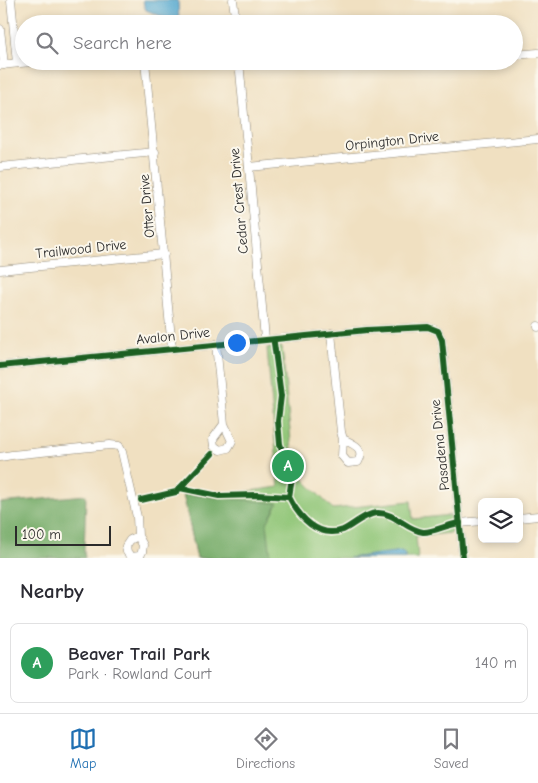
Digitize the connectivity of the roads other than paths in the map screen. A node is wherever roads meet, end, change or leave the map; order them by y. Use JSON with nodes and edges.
{"nodes":[{"id":1,"x":11,"y":0,"type":"edge"},
{"id":2,"x":233,"y":0,"type":"edge"},
{"id":3,"x":235,"y":15,"type":"edge"},
{"id":4,"x":0,"y":29,"type":"edge"},
{"id":5,"x":15,"y":43,"type":"edge"},
{"id":6,"x":538,"y":53,"type":"edge"},
{"id":7,"x":523,"y":54,"type":"edge"},
{"id":8,"x":15,"y":64,"type":"edge"},
{"id":9,"x":2,"y":65,"type":"edge"},
{"id":10,"x":146,"y":70,"type":"edge"},
{"id":11,"x":240,"y":70,"type":"edge"},
{"id":12,"x":538,"y":139,"type":"edge"},
{"id":13,"x":154,"y":152,"type":"junction"},
{"id":14,"x":0,"y":167,"type":"edge"},
{"id":15,"x":249,"y":167,"type":"junction"},
{"id":16,"x":164,"y":254,"type":"junction"},
{"id":17,"x":0,"y":270,"type":"edge"},
{"id":18,"x":438,"y":331,"type":"joint"},
{"id":19,"x":331,"y":334,"type":"junction"},
{"id":20,"x":265,"y":339,"type":"junction"},
{"id":21,"x":216,"y":344,"type":"junction"},
{"id":22,"x":172,"y":349,"type":"junction"},
{"id":23,"x":0,"y":366,"type":"edge"},
{"id":24,"x":224,"y":424,"type":"dead end"},
{"id":25,"x":343,"y":439,"type":"dead end"},
{"id":26,"x":0,"y":458,"type":"edge"},
{"id":27,"x":538,"y":516,"type":"edge"},
{"id":28,"x":523,"y":518,"type":"edge"},
{"id":29,"x":478,"y":521,"type":"edge"},
{"id":30,"x":460,"y":523,"type":"junction"},
{"id":31,"x":138,"y":536,"type":"dead end"},
{"id":32,"x":463,"y":558,"type":"edge"}],
"edges":[{"from":1,"to":5,"type":"street"},
{"from":2,"to":3,"type":"street"},
{"from":4,"to":9,"type":"street"},
{"from":6,"to":7,"type":"street"},
{"from":8,"to":9,"type":"street"},
{"from":10,"to":13,"type":"street","name":"Otter Drive"},
{"from":11,"to":15,"type":"street","name":"Cedar Crest Drive"},
{"from":12,"to":15,"type":"street","name":"Orpington Drive"},
{"from":13,"to":14,"type":"street"},
{"from":13,"to":16,"type":"street","name":"Otter Drive"},
{"from":15,"to":20,"type":"street","name":"Cedar Crest Drive"},
{"from":16,"to":17,"type":"street","name":"Trailwood Drive"},
{"from":16,"to":22,"type":"street","name":"Otter Drive"},
{"from":18,"to":19,"type":"street","name":"Avalon Drive"},
{"from":18,"to":30,"type":"street","name":"Pasadena Drive"},
{"from":19,"to":20,"type":"street","name":"Avalon Drive"},
{"from":19,"to":25,"type":"street"},
{"from":20,"to":21,"type":"street","name":"Avalon Drive"},
{"from":21,"to":22,"type":"street","name":"Avalon Drive"},
{"from":21,"to":24,"type":"street"},
{"from":22,"to":23,"type":"street","name":"Avalon Drive"},
{"from":26,"to":31,"type":"street"},
{"from":27,"to":28,"type":"street"},
{"from":29,"to":30,"type":"street"},
{"from":30,"to":32,"type":"street","name":"Pasadena Drive"}]}
